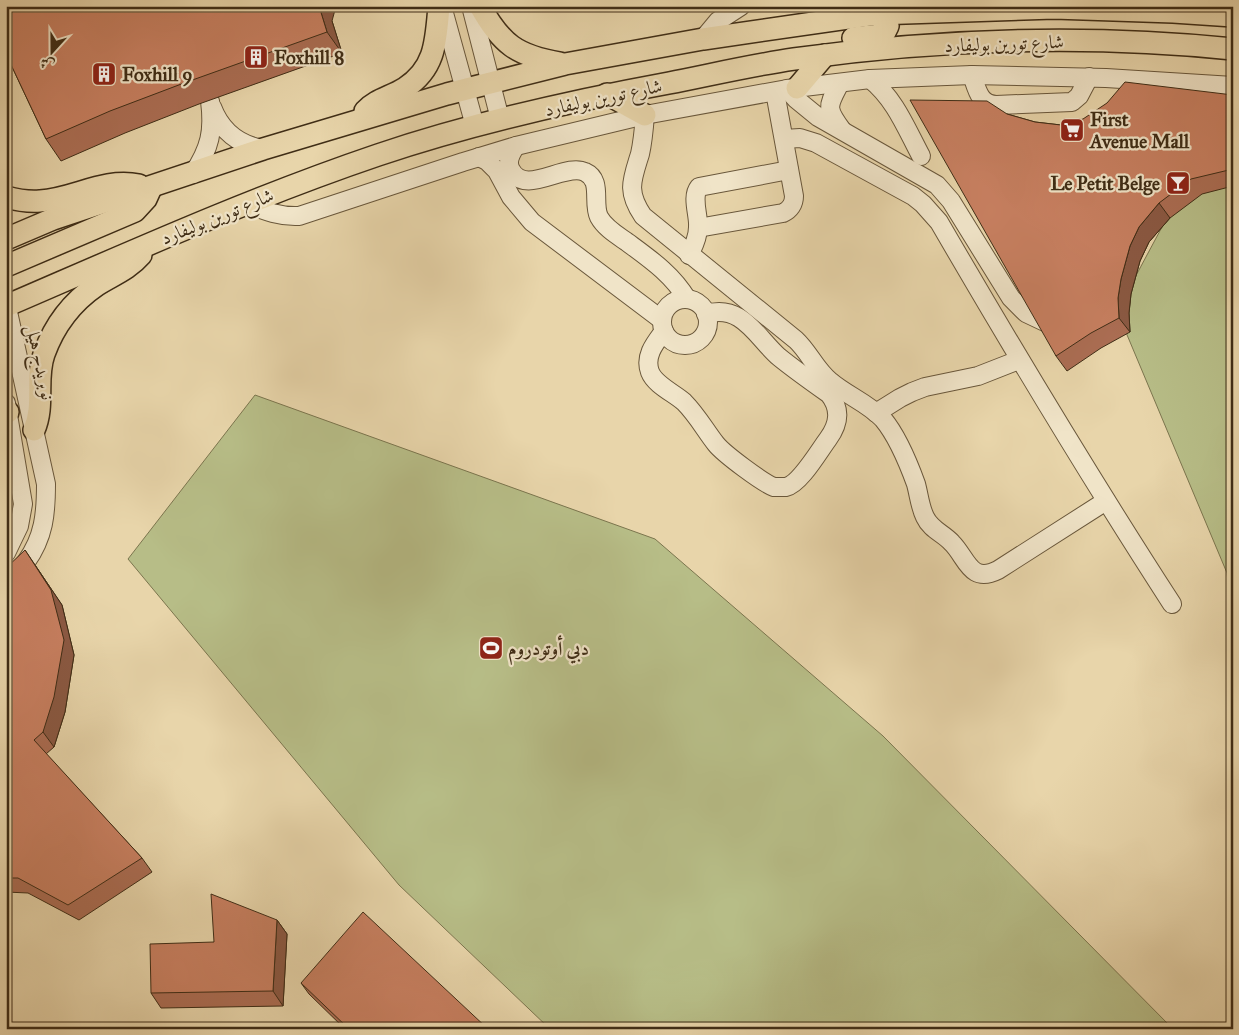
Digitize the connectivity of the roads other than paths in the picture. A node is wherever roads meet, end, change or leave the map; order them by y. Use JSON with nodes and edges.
{"nodes":[{"id":1,"x":441,"y":6,"type":"edge"},
{"id":2,"x":471,"y":6,"type":"edge"},
{"id":3,"x":480,"y":6,"type":"edge"},
{"id":4,"x":741,"y":6,"type":"edge"},
{"id":5,"x":876,"y":14,"type":"junction"},
{"id":6,"x":1233,"y":16,"type":"edge"},
{"id":7,"x":703,"y":39,"type":"junction"},
{"id":8,"x":1233,"y":49,"type":"edge"},
{"id":9,"x":825,"y":55,"type":"junction"},
{"id":10,"x":790,"y":60,"type":"junction"},
{"id":11,"x":565,"y":64,"type":"junction"},
{"id":12,"x":972,"y":75,"type":"junction"},
{"id":13,"x":1089,"y":77,"type":"junction"},
{"id":14,"x":909,"y":78,"type":"junction"},
{"id":15,"x":870,"y":79,"type":"junction"},
{"id":16,"x":490,"y":83,"type":"junction"},
{"id":17,"x":840,"y":83,"type":"junction"},
{"id":18,"x":1233,"y":86,"type":"edge"},
{"id":19,"x":465,"y":90,"type":"junction"},
{"id":20,"x":786,"y":90,"type":"junction"},
{"id":21,"x":607,"y":94,"type":"junction"},
{"id":22,"x":894,"y":105,"type":"junction"},
{"id":23,"x":645,"y":115,"type":"junction"},
{"id":24,"x":359,"y":119,"type":"junction"},
{"id":25,"x":500,"y":119,"type":"junction"},
{"id":26,"x":475,"y":126,"type":"junction"},
{"id":27,"x":842,"y":130,"type":"junction"},
{"id":28,"x":784,"y":139,"type":"junction"},
{"id":29,"x":516,"y":146,"type":"junction"},
{"id":30,"x":263,"y":149,"type":"junction"},
{"id":31,"x":921,"y":156,"type":"dead end"},
{"id":32,"x":478,"y":158,"type":"junction"},
{"id":33,"x":789,"y":170,"type":"junction"},
{"id":34,"x":193,"y":174,"type":"junction"},
{"id":35,"x":512,"y":183,"type":"junction"},
{"id":36,"x":151,"y":188,"type":"junction"},
{"id":37,"x":6,"y":197,"type":"edge"},
{"id":38,"x":247,"y":204,"type":"junction"},
{"id":39,"x":698,"y":228,"type":"junction"},
{"id":40,"x":6,"y":239,"type":"edge"},
{"id":41,"x":145,"y":245,"type":"junction"},
{"id":42,"x":689,"y":255,"type":"junction"},
{"id":43,"x":6,"y":266,"type":"edge"},
{"id":44,"x":687,"y":299,"type":"junction"},
{"id":45,"x":7,"y":305,"type":"edge"},
{"id":46,"x":706,"y":314,"type":"junction"},
{"id":47,"x":1045,"y":322,"type":"edge"},
{"id":48,"x":663,"y":326,"type":"junction"},
{"id":49,"x":1019,"y":360,"type":"junction"},
{"id":50,"x":7,"y":408,"type":"edge"},
{"id":51,"x":876,"y":413,"type":"junction"},
{"id":52,"x":34,"y":430,"type":"junction"},
{"id":53,"x":1106,"y":502,"type":"junction"},
{"id":54,"x":6,"y":554,"type":"edge"},
{"id":55,"x":6,"y":581,"type":"edge"},
{"id":56,"x":1172,"y":604,"type":"dead end"}],
"edges":[{"from":1,"to":19,"type":"street"},
{"from":1,"to":24,"type":"main road"},
{"from":2,"to":16,"type":"street"},
{"from":3,"to":11,"type":"main road"},
{"from":4,"to":7,"type":"street"},
{"from":5,"to":6,"type":"main road","name":"شارع تورين بوليفارد"},
{"from":5,"to":7,"type":"main road","name":"شارع تورين بوليفارد"},
{"from":5,"to":10,"type":"main road"},
{"from":7,"to":11,"type":"main road","name":"شارع تورين بوليفارد"},
{"from":8,"to":9,"type":"main road","name":"شارع تورين بوليفارد"},
{"from":9,"to":10,"type":"main road","name":"شارع تورين بوليفارد"},
{"from":9,"to":20,"type":"main road"},
{"from":10,"to":21,"type":"main road","name":"شارع تورين بوليفارد"},
{"from":11,"to":16,"type":"main road","name":"شارع تورين بوليفارد"},
{"from":12,"to":13,"type":"street"},
{"from":12,"to":13,"type":"street"},
{"from":12,"to":14,"type":"street"},
{"from":13,"to":18,"type":"street"},
{"from":14,"to":15,"type":"street"},
{"from":14,"to":22,"type":"street"},
{"from":15,"to":17,"type":"street"},
{"from":15,"to":22,"type":"street"},
{"from":16,"to":19,"type":"main road","name":"شارع تورين بوليفارد"},
{"from":16,"to":25,"type":"street"},
{"from":17,"to":20,"type":"street"},
{"from":17,"to":27,"type":"street"},
{"from":19,"to":24,"type":"main road","name":"شارع تورين بوليفارد"},
{"from":19,"to":26,"type":"street"},
{"from":20,"to":23,"type":"street"},
{"from":20,"to":27,"type":"street"},
{"from":20,"to":28,"type":"street"},
{"from":21,"to":23,"type":"main road"},
{"from":21,"to":25,"type":"main road","name":"شارع تورين بوليفارد"},
{"from":22,"to":31,"type":"street"},
{"from":23,"to":29,"type":"street"},
{"from":23,"to":42,"type":"street"},
{"from":24,"to":30,"type":"main road","name":"شارع تورين بوليفارد"},
{"from":25,"to":26,"type":"main road","name":"شارع تورين بوليفارد"},
{"from":26,"to":38,"type":"main road","name":"شارع تورين بوليفارد"},
{"from":27,"to":47,"type":"street"},
{"from":28,"to":33,"type":"street"},
{"from":28,"to":49,"type":"street"},
{"from":29,"to":32,"type":"street"},
{"from":29,"to":35,"type":"street"},
{"from":30,"to":34,"type":"main road","name":"شارع تورين بوليفارد"},
{"from":30,"to":34,"type":"street"},
{"from":32,"to":35,"type":"street"},
{"from":32,"to":38,"type":"street"},
{"from":33,"to":39,"type":"street"},
{"from":33,"to":39,"type":"street"},
{"from":34,"to":36,"type":"main road","name":"شارع تورين بوليفارد"},
{"from":35,"to":44,"type":"street"},
{"from":35,"to":48,"type":"street"},
{"from":36,"to":37,"type":"main road"},
{"from":36,"to":40,"type":"main road","name":"شارع تورين بوليفارد"},
{"from":36,"to":43,"type":"main road"},
{"from":38,"to":41,"type":"main road","name":"شارع تورين بوليفارد"},
{"from":39,"to":42,"type":"street"},
{"from":41,"to":45,"type":"main road","name":"شارع تورين بوليفارد"},
{"from":41,"to":52,"type":"main road"},
{"from":42,"to":51,"type":"street"},
{"from":44,"to":46,"type":"street"},
{"from":44,"to":48,"type":"street"},
{"from":45,"to":52,"type":"street","name":"نوبريدج هيل"},
{"from":46,"to":48,"type":"street"},
{"from":46,"to":48,"type":"street"},
{"from":49,"to":51,"type":"street"},
{"from":49,"to":53,"type":"street"},
{"from":50,"to":54,"type":"street"},
{"from":51,"to":53,"type":"street"},
{"from":52,"to":55,"type":"street","name":"نوبريدج هيل"},
{"from":53,"to":56,"type":"street"}]}
